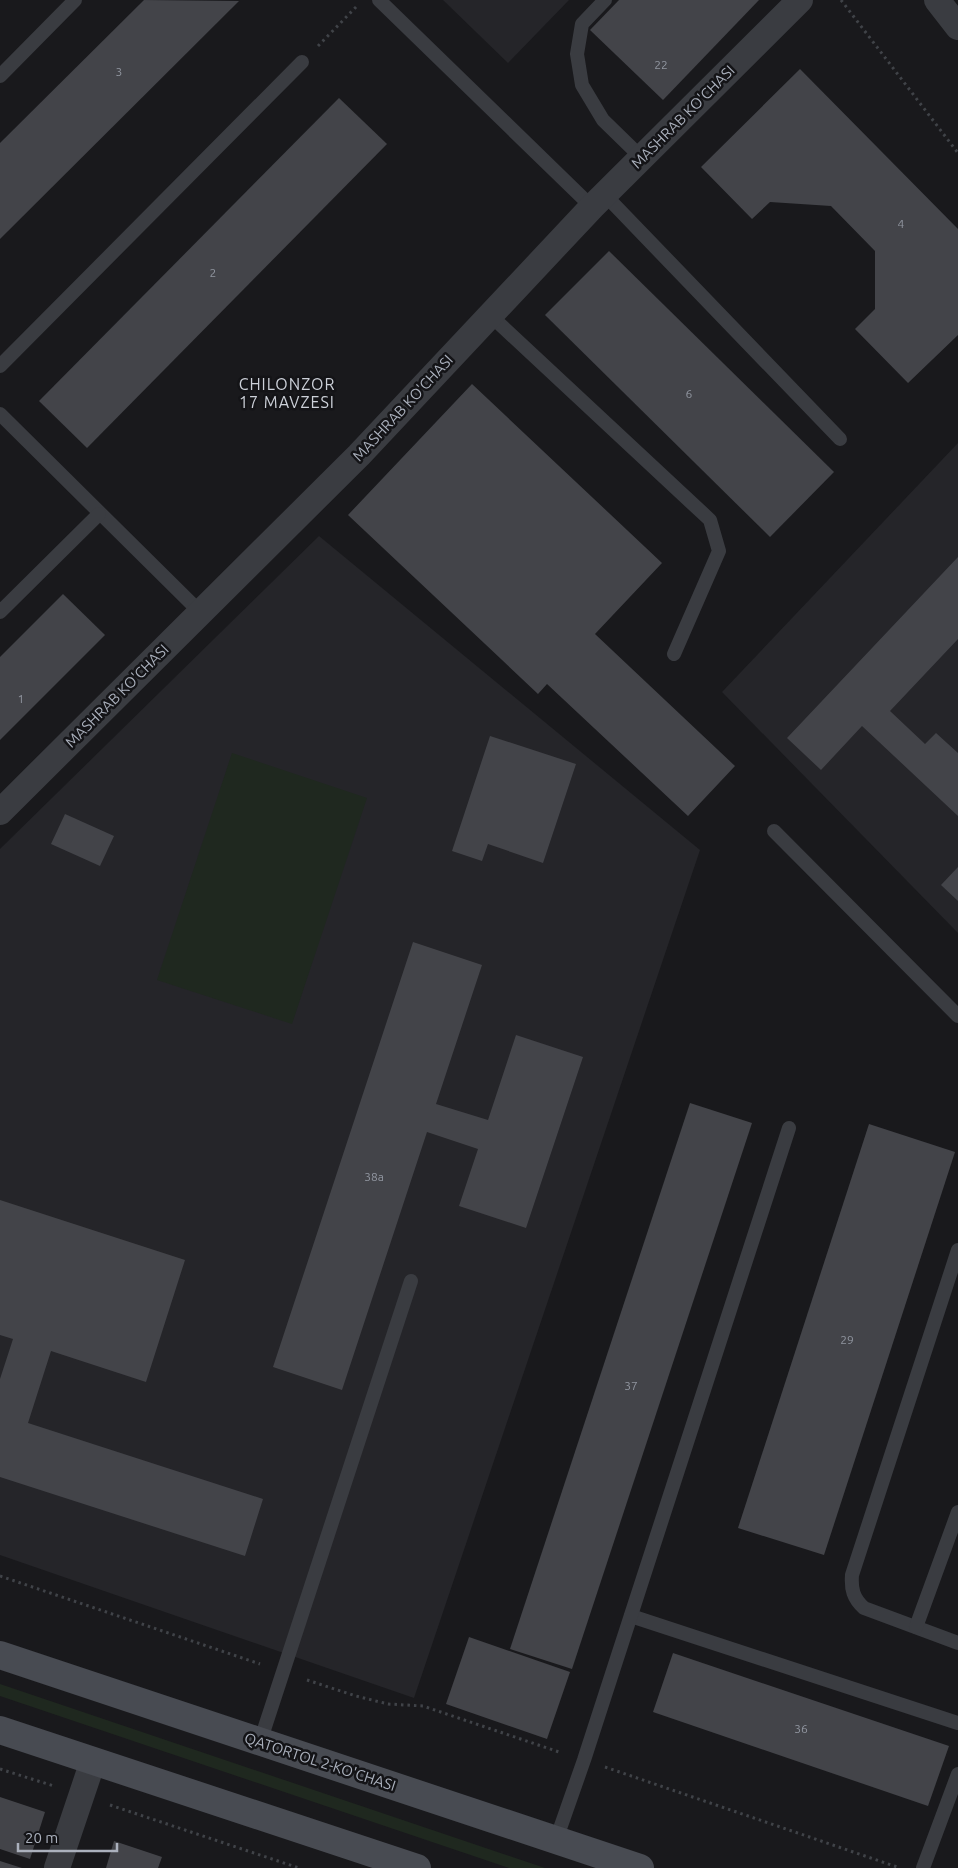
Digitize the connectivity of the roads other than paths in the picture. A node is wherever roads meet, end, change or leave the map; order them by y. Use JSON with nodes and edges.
{"nodes":[{"id":1,"x":75,"y":0,"type":"edge"},
{"id":2,"x":379,"y":0,"type":"edge"},
{"id":3,"x":605,"y":0,"type":"edge"},
{"id":4,"x":800,"y":0,"type":"edge"},
{"id":5,"x":937,"y":0,"type":"edge"},
{"id":6,"x":958,"y":27,"type":"edge"},
{"id":7,"x":302,"y":62,"type":"road end"},
{"id":8,"x":0,"y":76,"type":"edge"},
{"id":9,"x":642,"y":158,"type":"junction"},
{"id":10,"x":599,"y":201,"type":"junction"},
{"id":11,"x":490,"y":315,"type":"junction"},
{"id":12,"x":0,"y":366,"type":"edge"},
{"id":13,"x":0,"y":414,"type":"edge"},
{"id":14,"x":840,"y":439,"type":"dead end"},
{"id":15,"x":100,"y":514,"type":"junction"},
{"id":16,"x":0,"y":612,"type":"edge"},
{"id":17,"x":200,"y":613,"type":"junction"},
{"id":18,"x":674,"y":654,"type":"dead end"},
{"id":19,"x":0,"y":812,"type":"edge"},
{"id":20,"x":774,"y":831,"type":"dead end"},
{"id":21,"x":958,"y":1016,"type":"edge"},
{"id":22,"x":789,"y":1128,"type":"dead end"},
{"id":23,"x":958,"y":1250,"type":"edge"},
{"id":24,"x":411,"y":1281,"type":"dead end"},
{"id":25,"x":958,"y":1512,"type":"edge"},
{"id":26,"x":631,"y":1616,"type":"junction"},
{"id":27,"x":916,"y":1627,"type":"junction"},
{"id":28,"x":958,"y":1644,"type":"edge"},
{"id":29,"x":0,"y":1655,"type":"edge"},
{"id":30,"x":958,"y":1723,"type":"edge"},
{"id":31,"x":0,"y":1730,"type":"edge"},
{"id":32,"x":260,"y":1742,"type":"junction"},
{"id":33,"x":93,"y":1761,"type":"junction"},
{"id":34,"x":958,"y":1774,"type":"edge"},
{"id":35,"x":556,"y":1840,"type":"junction"},
{"id":36,"x":58,"y":1868,"type":"edge"},
{"id":37,"x":418,"y":1868,"type":"edge"},
{"id":38,"x":640,"y":1868,"type":"edge"},
{"id":39,"x":924,"y":1868,"type":"edge"}],
"edges":[{"from":1,"to":8,"type":"lane"},
{"from":2,"to":10,"type":"lane"},
{"from":3,"to":9,"type":"lane"},
{"from":4,"to":9,"type":"street","name":"MASHRAB KO'CHASI"},
{"from":5,"to":6,"type":"street"},
{"from":7,"to":12,"type":"lane"},
{"from":9,"to":10,"type":"street","name":"MASHRAB KO'CHASI"},
{"from":10,"to":11,"type":"street","name":"MASHRAB KO'CHASI"},
{"from":10,"to":14,"type":"lane"},
{"from":11,"to":17,"type":"street","name":"MASHRAB KO'CHASI"},
{"from":11,"to":18,"type":"lane"},
{"from":13,"to":15,"type":"lane"},
{"from":15,"to":16,"type":"lane"},
{"from":15,"to":17,"type":"lane"},
{"from":17,"to":19,"type":"street","name":"MASHRAB KO'CHASI"},
{"from":20,"to":21,"type":"lane"},
{"from":22,"to":26,"type":"lane"},
{"from":23,"to":27,"type":"lane"},
{"from":24,"to":32,"type":"lane"},
{"from":25,"to":27,"type":"lane"},
{"from":26,"to":30,"type":"lane"},
{"from":26,"to":35,"type":"lane"},
{"from":27,"to":28,"type":"lane"},
{"from":29,"to":32,"type":"main road","name":"QATORTOL 2-KO'CHASI"},
{"from":31,"to":33,"type":"main road"},
{"from":32,"to":35,"type":"main road","name":"QATORTOL 2-KO'CHASI"},
{"from":33,"to":36,"type":"street"},
{"from":33,"to":37,"type":"main road"},
{"from":34,"to":39,"type":"lane"},
{"from":35,"to":38,"type":"main road","name":"QATORTOL 2-KO'CHASI"}]}
